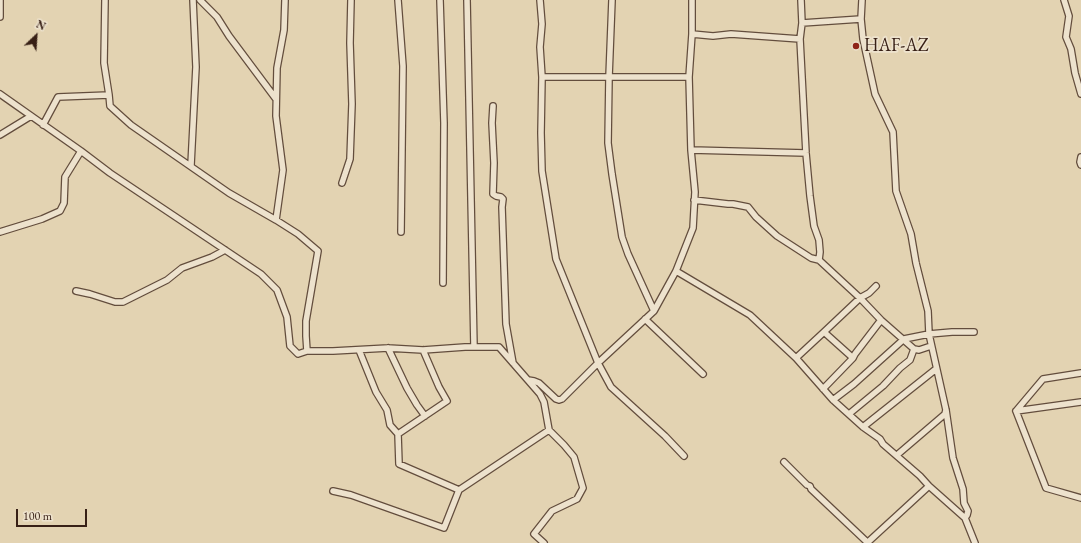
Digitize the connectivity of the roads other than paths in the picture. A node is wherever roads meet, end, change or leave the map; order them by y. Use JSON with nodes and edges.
{"nodes":[{"id":1,"x":0,"y":0,"type":"edge"},
{"id":2,"x":105,"y":0,"type":"edge"},
{"id":3,"x":193,"y":0,"type":"edge"},
{"id":4,"x":200,"y":0,"type":"edge"},
{"id":5,"x":284,"y":0,"type":"edge"},
{"id":6,"x":352,"y":0,"type":"edge"},
{"id":7,"x":398,"y":0,"type":"edge"},
{"id":8,"x":440,"y":0,"type":"edge"},
{"id":9,"x":468,"y":0,"type":"edge"},
{"id":10,"x":540,"y":0,"type":"edge"},
{"id":11,"x":612,"y":0,"type":"edge"},
{"id":12,"x":692,"y":0,"type":"edge"},
{"id":13,"x":801,"y":0,"type":"edge"},
{"id":14,"x":862,"y":0,"type":"edge"},
{"id":15,"x":1064,"y":0,"type":"edge"},
{"id":16,"x":0,"y":17,"type":"edge"},
{"id":17,"x":862,"y":19,"type":"junction"},
{"id":18,"x":802,"y":23,"type":"junction"},
{"id":19,"x":692,"y":34,"type":"junction"},
{"id":20,"x":800,"y":39,"type":"junction"},
{"id":21,"x":542,"y":77,"type":"junction"},
{"id":22,"x":609,"y":77,"type":"junction"},
{"id":23,"x":689,"y":77,"type":"junction"},
{"id":24,"x":0,"y":94,"type":"edge"},
{"id":25,"x":1081,"y":94,"type":"edge"},
{"id":26,"x":110,"y":95,"type":"junction"},
{"id":27,"x":276,"y":99,"type":"junction"},
{"id":28,"x":493,"y":106,"type":"dead end"},
{"id":29,"x":31,"y":116,"type":"junction"},
{"id":30,"x":43,"y":124,"type":"junction"},
{"id":31,"x":0,"y":136,"type":"edge"},
{"id":32,"x":691,"y":150,"type":"junction"},
{"id":33,"x":81,"y":151,"type":"junction"},
{"id":34,"x":806,"y":153,"type":"junction"},
{"id":35,"x":1081,"y":157,"type":"edge"},
{"id":36,"x":191,"y":165,"type":"junction"},
{"id":37,"x":1081,"y":165,"type":"edge"},
{"id":38,"x":342,"y":183,"type":"dead end"},
{"id":39,"x":694,"y":200,"type":"junction"},
{"id":40,"x":276,"y":220,"type":"junction"},
{"id":41,"x":0,"y":232,"type":"edge"},
{"id":42,"x":401,"y":232,"type":"dead end"},
{"id":43,"x":225,"y":250,"type":"junction"},
{"id":44,"x":819,"y":260,"type":"junction"},
{"id":45,"x":676,"y":271,"type":"junction"},
{"id":46,"x":443,"y":283,"type":"dead end"},
{"id":47,"x":876,"y":286,"type":"dead end"},
{"id":48,"x":76,"y":291,"type":"dead end"},
{"id":49,"x":860,"y":298,"type":"junction"},
{"id":50,"x":654,"y":310,"type":"junction"},
{"id":51,"x":645,"y":319,"type":"junction"},
{"id":52,"x":881,"y":320,"type":"junction"},
{"id":53,"x":824,"y":332,"type":"junction"},
{"id":54,"x":974,"y":332,"type":"dead end"},
{"id":55,"x":929,"y":334,"type":"junction"},
{"id":56,"x":904,"y":340,"type":"junction"},
{"id":57,"x":931,"y":346,"type":"junction"},
{"id":58,"x":474,"y":347,"type":"junction"},
{"id":59,"x":388,"y":348,"type":"junction"},
{"id":60,"x":914,"y":349,"type":"junction"},
{"id":61,"x":359,"y":350,"type":"junction"},
{"id":62,"x":423,"y":350,"type":"junction"},
{"id":63,"x":307,"y":351,"type":"junction"},
{"id":64,"x":796,"y":358,"type":"junction"},
{"id":65,"x":853,"y":358,"type":"junction"},
{"id":66,"x":513,"y":363,"type":"junction"},
{"id":67,"x":598,"y":363,"type":"junction"},
{"id":68,"x":936,"y":369,"type":"junction"},
{"id":69,"x":1081,"y":373,"type":"edge"},
{"id":70,"x":703,"y":374,"type":"dead end"},
{"id":71,"x":528,"y":380,"type":"junction"},
{"id":72,"x":823,"y":389,"type":"junction"},
{"id":73,"x":833,"y":400,"type":"junction"},
{"id":74,"x":1081,"y":402,"type":"edge"},
{"id":75,"x":946,"y":410,"type":"junction"},
{"id":76,"x":1016,"y":411,"type":"junction"},
{"id":77,"x":850,"y":414,"type":"junction"},
{"id":78,"x":425,"y":416,"type":"junction"},
{"id":79,"x":863,"y":427,"type":"junction"},
{"id":80,"x":549,"y":430,"type":"junction"},
{"id":81,"x":398,"y":434,"type":"junction"},
{"id":82,"x":897,"y":455,"type":"junction"},
{"id":83,"x":684,"y":456,"type":"dead end"},
{"id":84,"x":784,"y":462,"type":"dead end"},
{"id":85,"x":929,"y":486,"type":"junction"},
{"id":86,"x":459,"y":490,"type":"junction"},
{"id":87,"x":333,"y":491,"type":"dead end"},
{"id":88,"x":1081,"y":498,"type":"edge"},
{"id":89,"x":552,"y":503,"type":"dead end"},
{"id":90,"x":557,"y":509,"type":"junction"},
{"id":91,"x":965,"y":518,"type":"junction"},
{"id":92,"x":975,"y":542,"type":"edge"},
{"id":93,"x":544,"y":543,"type":"edge"},
{"id":94,"x":868,"y":543,"type":"edge"}],
"edges":[{"from":1,"to":16,"type":"street"},
{"from":2,"to":26,"type":"street"},
{"from":3,"to":36,"type":"street"},
{"from":4,"to":27,"type":"street"},
{"from":5,"to":27,"type":"street"},
{"from":6,"to":38,"type":"street"},
{"from":7,"to":42,"type":"street"},
{"from":8,"to":46,"type":"street"},
{"from":9,"to":58,"type":"street"},
{"from":10,"to":21,"type":"street"},
{"from":11,"to":22,"type":"street"},
{"from":12,"to":19,"type":"street"},
{"from":13,"to":18,"type":"street"},
{"from":14,"to":17,"type":"street"},
{"from":15,"to":25,"type":"street"},
{"from":17,"to":18,"type":"street"},
{"from":17,"to":55,"type":"street"},
{"from":18,"to":20,"type":"street"},
{"from":19,"to":20,"type":"street"},
{"from":19,"to":23,"type":"street"},
{"from":20,"to":34,"type":"street"},
{"from":21,"to":22,"type":"street"},
{"from":21,"to":67,"type":"street"},
{"from":22,"to":23,"type":"street"},
{"from":22,"to":50,"type":"street"},
{"from":23,"to":32,"type":"street"},
{"from":24,"to":29,"type":"street"},
{"from":26,"to":30,"type":"street"},
{"from":26,"to":36,"type":"street"},
{"from":27,"to":40,"type":"street"},
{"from":28,"to":66,"type":"street"},
{"from":29,"to":30,"type":"street"},
{"from":29,"to":31,"type":"street"},
{"from":30,"to":33,"type":"street"},
{"from":32,"to":34,"type":"street"},
{"from":32,"to":39,"type":"street"},
{"from":33,"to":41,"type":"street"},
{"from":33,"to":43,"type":"street"},
{"from":34,"to":44,"type":"street"},
{"from":35,"to":37,"type":"street"},
{"from":36,"to":40,"type":"street"},
{"from":39,"to":44,"type":"street"},
{"from":39,"to":45,"type":"street"},
{"from":40,"to":63,"type":"street"},
{"from":43,"to":48,"type":"street"},
{"from":43,"to":63,"type":"street"},
{"from":44,"to":49,"type":"street"},
{"from":45,"to":50,"type":"street"},
{"from":45,"to":64,"type":"street"},
{"from":47,"to":49,"type":"street"},
{"from":49,"to":52,"type":"street"},
{"from":49,"to":53,"type":"street"},
{"from":50,"to":51,"type":"street"},
{"from":51,"to":67,"type":"street"},
{"from":51,"to":70,"type":"street"},
{"from":52,"to":56,"type":"street"},
{"from":52,"to":65,"type":"street"},
{"from":53,"to":64,"type":"street"},
{"from":53,"to":65,"type":"street"},
{"from":54,"to":55,"type":"street"},
{"from":55,"to":56,"type":"street"},
{"from":55,"to":57,"type":"street"},
{"from":56,"to":60,"type":"street"},
{"from":56,"to":73,"type":"street"},
{"from":57,"to":60,"type":"street"},
{"from":57,"to":68,"type":"street"},
{"from":58,"to":62,"type":"street"},
{"from":58,"to":66,"type":"street"},
{"from":59,"to":61,"type":"street"},
{"from":59,"to":62,"type":"street"},
{"from":59,"to":78,"type":"street"},
{"from":60,"to":77,"type":"street"},
{"from":61,"to":63,"type":"street"},
{"from":61,"to":81,"type":"street"},
{"from":62,"to":78,"type":"street"},
{"from":64,"to":72,"type":"street"},
{"from":65,"to":72,"type":"street"},
{"from":66,"to":71,"type":"street"},
{"from":67,"to":71,"type":"street"},
{"from":67,"to":83,"type":"street"},
{"from":68,"to":75,"type":"street"},
{"from":68,"to":79,"type":"street"},
{"from":69,"to":76,"type":"street"},
{"from":71,"to":80,"type":"street"},
{"from":72,"to":73,"type":"street"},
{"from":73,"to":77,"type":"street"},
{"from":74,"to":76,"type":"street"},
{"from":75,"to":82,"type":"street"},
{"from":75,"to":91,"type":"street"},
{"from":76,"to":88,"type":"street"},
{"from":77,"to":79,"type":"street"},
{"from":78,"to":81,"type":"street"},
{"from":79,"to":82,"type":"street"},
{"from":80,"to":86,"type":"street"},
{"from":80,"to":90,"type":"street"},
{"from":81,"to":86,"type":"street"},
{"from":82,"to":85,"type":"street"},
{"from":84,"to":94,"type":"street"},
{"from":85,"to":91,"type":"street"},
{"from":85,"to":94,"type":"street"},
{"from":86,"to":87,"type":"street"},
{"from":89,"to":90,"type":"street"},
{"from":90,"to":93,"type":"street"},
{"from":91,"to":92,"type":"street"}]}
